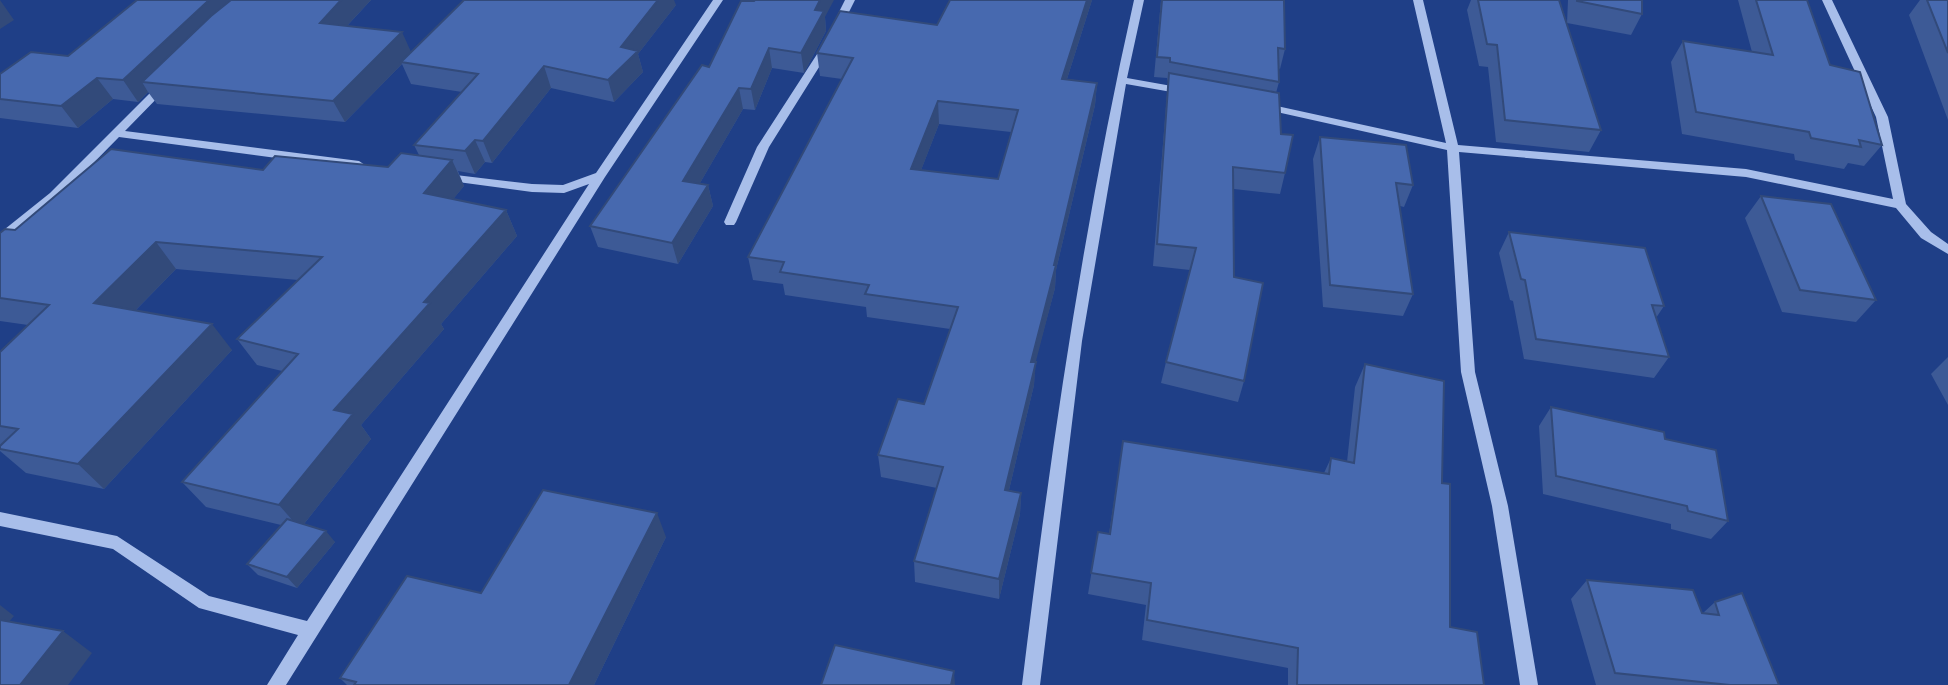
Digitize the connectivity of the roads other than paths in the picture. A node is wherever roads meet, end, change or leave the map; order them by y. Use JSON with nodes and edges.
{"nodes":[{"id":1,"x":718,"y":0,"type":"edge"},
{"id":2,"x":850,"y":0,"type":"edge"},
{"id":3,"x":1139,"y":0,"type":"edge"},
{"id":4,"x":1418,"y":0,"type":"edge"},
{"id":5,"x":1827,"y":0,"type":"edge"},
{"id":6,"x":173,"y":76,"type":"edge"},
{"id":7,"x":1121,"y":80,"type":"junction"},
{"id":8,"x":1203,"y":94,"type":"edge"},
{"id":9,"x":1248,"y":103,"type":"edge"},
{"id":10,"x":116,"y":133,"type":"junction"},
{"id":11,"x":1453,"y":148,"type":"junction"},
{"id":12,"x":367,"y":166,"type":"edge"},
{"id":13,"x":427,"y":174,"type":"edge"},
{"id":14,"x":600,"y":176,"type":"junction"},
{"id":15,"x":1900,"y":205,"type":"junction"},
{"id":16,"x":730,"y":222,"type":"dead end"},
{"id":17,"x":0,"y":240,"type":"edge"},
{"id":18,"x":1948,"y":250,"type":"edge"},
{"id":19,"x":0,"y":519,"type":"edge"},
{"id":20,"x":309,"y":630,"type":"junction"},
{"id":21,"x":276,"y":685,"type":"edge"},
{"id":22,"x":1031,"y":685,"type":"edge"},
{"id":23,"x":1529,"y":685,"type":"edge"}],
"edges":[{"from":1,"to":14,"type":"street"},
{"from":2,"to":16,"type":"street"},
{"from":3,"to":7,"type":"street"},
{"from":4,"to":11,"type":"street"},
{"from":5,"to":15,"type":"street"},
{"from":6,"to":10,"type":"street"},
{"from":7,"to":8,"type":"street"},
{"from":7,"to":22,"type":"street"},
{"from":9,"to":11,"type":"street"},
{"from":10,"to":12,"type":"street"},
{"from":10,"to":17,"type":"street"},
{"from":11,"to":15,"type":"street"},
{"from":11,"to":23,"type":"street"},
{"from":13,"to":14,"type":"street"},
{"from":14,"to":20,"type":"street"},
{"from":15,"to":18,"type":"street"},
{"from":19,"to":20,"type":"street"},
{"from":20,"to":21,"type":"street"}]}
